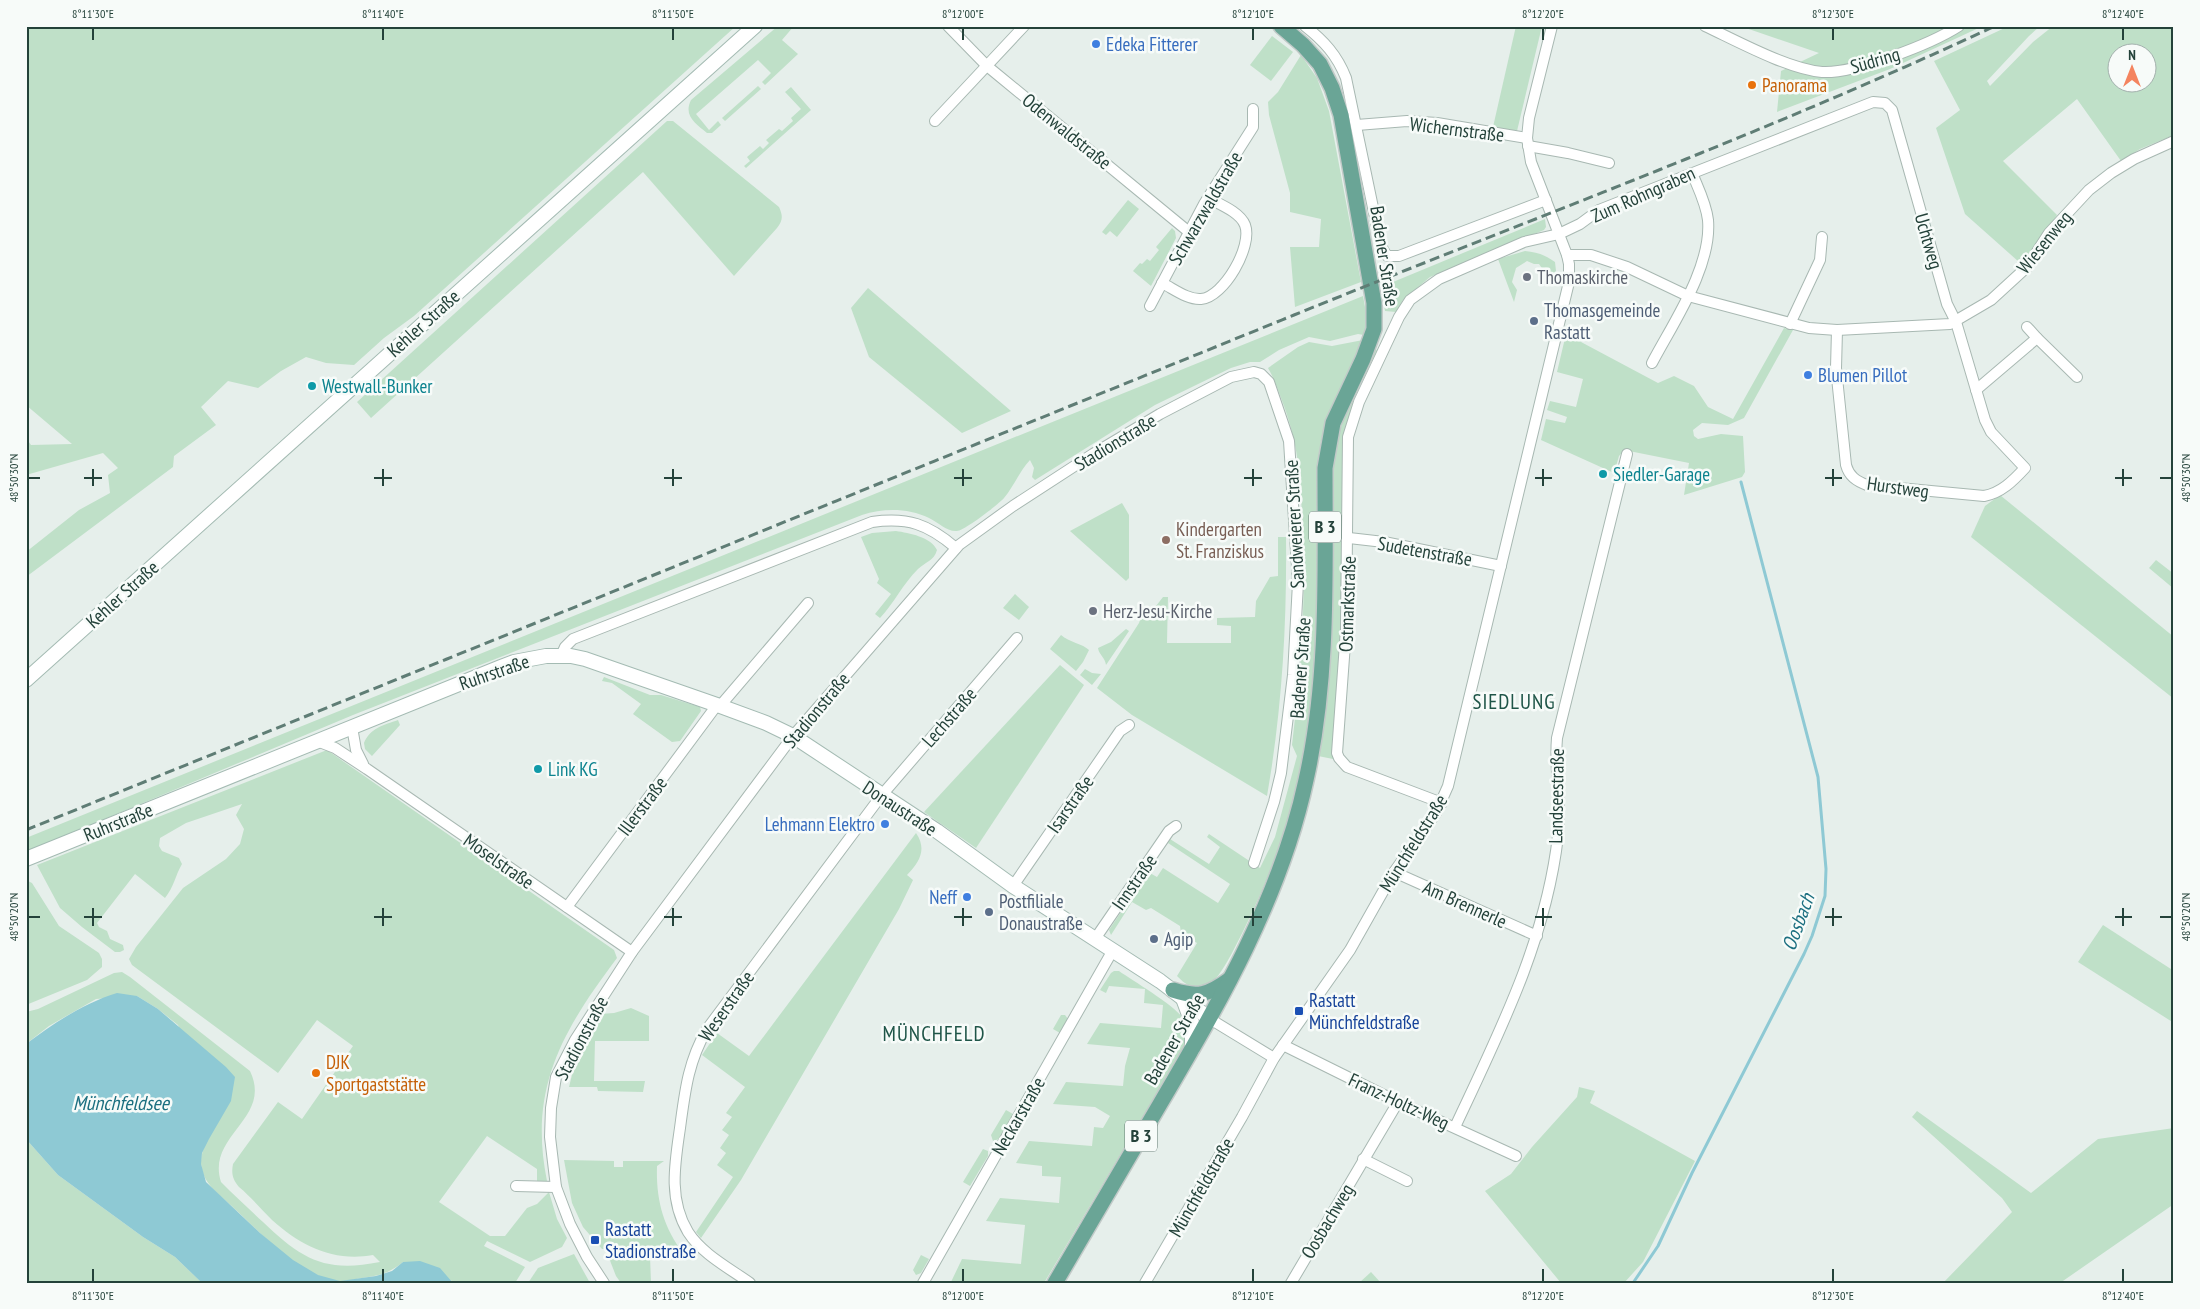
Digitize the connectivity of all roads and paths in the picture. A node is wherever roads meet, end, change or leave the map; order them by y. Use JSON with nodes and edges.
{"nodes":[{"id":1,"x":755,"y":26,"type":"edge"},
{"id":2,"x":948,"y":26,"type":"edge"},
{"id":3,"x":1024,"y":26,"type":"edge"},
{"id":4,"x":1281,"y":26,"type":"edge"},
{"id":5,"x":1305,"y":26,"type":"edge"},
{"id":6,"x":1552,"y":26,"type":"edge"},
{"id":7,"x":1705,"y":26,"type":"edge"},
{"id":8,"x":1959,"y":26,"type":"edge"},
{"id":9,"x":987,"y":66,"type":"junction"},
{"id":10,"x":1874,"y":102,"type":"joint"},
{"id":11,"x":1253,"y":109,"type":"dead end"},
{"id":12,"x":935,"y":120,"type":"dead end"},
{"id":13,"x":1357,"y":125,"type":"junction"},
{"id":14,"x":2174,"y":141,"type":"edge"},
{"id":15,"x":1528,"y":142,"type":"junction"},
{"id":16,"x":1609,"y":163,"type":"dead end"},
{"id":17,"x":1692,"y":173,"type":"junction"},
{"id":18,"x":1208,"y":198,"type":"junction"},
{"id":19,"x":1546,"y":200,"type":"junction"},
{"id":20,"x":1189,"y":232,"type":"junction"},
{"id":21,"x":1559,"y":234,"type":"junction"},
{"id":22,"x":1822,"y":237,"type":"dead end"},
{"id":23,"x":1567,"y":255,"type":"junction"},
{"id":24,"x":1162,"y":283,"type":"junction"},
{"id":25,"x":1688,"y":296,"type":"junction"},
{"id":26,"x":1150,"y":306,"type":"dead end"},
{"id":27,"x":1399,"y":317,"type":"joint"},
{"id":28,"x":1956,"y":322,"type":"junction"},
{"id":29,"x":1790,"y":324,"type":"junction"},
{"id":30,"x":2027,"y":327,"type":"dead end"},
{"id":31,"x":1837,"y":330,"type":"junction"},
{"id":32,"x":2037,"y":338,"type":"junction"},
{"id":33,"x":1652,"y":363,"type":"dead end"},
{"id":34,"x":1254,"y":372,"type":"joint"},
{"id":35,"x":2077,"y":377,"type":"dead end"},
{"id":36,"x":1976,"y":390,"type":"junction"},
{"id":37,"x":1627,"y":454,"type":"dead end"},
{"id":38,"x":2025,"y":468,"type":"joint"},
{"id":39,"x":1349,"y":538,"type":"junction"},
{"id":40,"x":956,"y":548,"type":"junction"},
{"id":41,"x":1501,"y":566,"type":"junction"},
{"id":42,"x":808,"y":603,"type":"dead end"},
{"id":43,"x":1017,"y":638,"type":"dead end"},
{"id":44,"x":561,"y":656,"type":"junction"},
{"id":45,"x":26,"y":680,"type":"edge"},
{"id":46,"x":718,"y":705,"type":"junction"},
{"id":47,"x":1129,"y":725,"type":"dead end"},
{"id":48,"x":352,"y":727,"type":"junction"},
{"id":49,"x":793,"y":736,"type":"junction"},
{"id":50,"x":317,"y":741,"type":"junction"},
{"id":51,"x":367,"y":769,"type":"junction"},
{"id":52,"x":881,"y":796,"type":"junction"},
{"id":53,"x":1442,"y":803,"type":"junction"},
{"id":54,"x":1176,"y":826,"type":"dead end"},
{"id":55,"x":26,"y":859,"type":"edge"},
{"id":56,"x":1254,"y":863,"type":"dead end"},
{"id":57,"x":1394,"y":872,"type":"junction"},
{"id":58,"x":1013,"y":886,"type":"junction"},
{"id":59,"x":567,"y":907,"type":"junction"},
{"id":60,"x":1537,"y":936,"type":"junction"},
{"id":61,"x":1095,"y":938,"type":"junction"},
{"id":62,"x":1114,"y":950,"type":"junction"},
{"id":63,"x":632,"y":952,"type":"junction"},
{"id":64,"x":1231,"y":978,"type":"junction"},
{"id":65,"x":1178,"y":994,"type":"junction"},
{"id":66,"x":1210,"y":1019,"type":"junction"},
{"id":67,"x":1283,"y":1045,"type":"junction"},
{"id":68,"x":1192,"y":1050,"type":"junction"},
{"id":69,"x":1274,"y":1058,"type":"junction"},
{"id":70,"x":1398,"y":1102,"type":"junction"},
{"id":71,"x":1455,"y":1127,"type":"junction"},
{"id":72,"x":1516,"y":1156,"type":"dead end"},
{"id":73,"x":1364,"y":1159,"type":"junction"},
{"id":74,"x":1407,"y":1181,"type":"dead end"},
{"id":75,"x":516,"y":1186,"type":"dead end"},
{"id":76,"x":556,"y":1187,"type":"junction"},
{"id":77,"x":604,"y":1283,"type":"edge"},
{"id":78,"x":750,"y":1283,"type":"edge"},
{"id":79,"x":923,"y":1283,"type":"edge"},
{"id":80,"x":1055,"y":1283,"type":"edge"},
{"id":81,"x":1145,"y":1283,"type":"edge"},
{"id":82,"x":1290,"y":1283,"type":"edge"}],
"edges":[{"from":1,"to":45,"type":"street","name":"Kehler Straße"},
{"from":2,"to":9,"type":"street","name":"Odenwaldstraße"},
{"from":3,"to":9,"type":"street"},
{"from":4,"to":64,"type":"main road","name":"Badener Straße","number":"B 3"},
{"from":5,"to":13,"type":"street"},
{"from":6,"to":15,"type":"street"},
{"from":7,"to":8,"type":"street","name":"Südring"},
{"from":9,"to":12,"type":"street"},
{"from":9,"to":20,"type":"street","name":"Odenwaldstraße"},
{"from":10,"to":17,"type":"street","name":"Zum Rohngraben"},
{"from":10,"to":28,"type":"street","name":"Uchtweg"},
{"from":11,"to":18,"type":"street","name":"Schwarzwaldstraße"},
{"from":13,"to":15,"type":"street","name":"Wichernstraße"},
{"from":13,"to":19,"type":"street"},
{"from":14,"to":28,"type":"street","name":"Wiesenweg"},
{"from":15,"to":16,"type":"street","name":"Wichernstraße"},
{"from":15,"to":19,"type":"street","name":"Münchfeldstraße"},
{"from":17,"to":21,"type":"street","name":"Zum Rohngraben"},
{"from":17,"to":25,"type":"street"},
{"from":18,"to":20,"type":"street","name":"Schwarzwaldstraße"},
{"from":18,"to":24,"type":"street"},
{"from":19,"to":21,"type":"street","name":"Münchfeldstraße"},
{"from":20,"to":24,"type":"street","name":"Schwarzwaldstraße"},
{"from":21,"to":23,"type":"street","name":"Münchfeldstraße"},
{"from":21,"to":27,"type":"street","name":"Zum Rohngraben"},
{"from":22,"to":29,"type":"street"},
{"from":23,"to":25,"type":"street","name":"Wiesenweg"},
{"from":23,"to":41,"type":"street","name":"Münchfeldstraße"},
{"from":24,"to":26,"type":"street","name":"Schwarzwaldstraße"},
{"from":25,"to":29,"type":"street","name":"Wiesenweg"},
{"from":25,"to":33,"type":"street"},
{"from":27,"to":39,"type":"street","name":"Ostmarkstraße"},
{"from":28,"to":31,"type":"street","name":"Wiesenweg"},
{"from":28,"to":36,"type":"street","name":"Uchtweg"},
{"from":29,"to":31,"type":"street","name":"Wiesenweg"},
{"from":30,"to":32,"type":"street"},
{"from":31,"to":38,"type":"street","name":"Hurstweg"},
{"from":32,"to":35,"type":"street"},
{"from":32,"to":36,"type":"street"},
{"from":34,"to":40,"type":"street","name":"Stadionstraße"},
{"from":34,"to":56,"type":"street","name":"Sandweierer Straße"},
{"from":36,"to":38,"type":"street","name":"Uchtweg"},
{"from":37,"to":60,"type":"street","name":"Landseestraße"},
{"from":39,"to":41,"type":"street","name":"Sudetenstraße"},
{"from":39,"to":53,"type":"street","name":"Ostmarkstraße"},
{"from":40,"to":44,"type":"street"},
{"from":40,"to":49,"type":"street","name":"Stadionstraße"},
{"from":41,"to":53,"type":"street","name":"Münchfeldstraße"},
{"from":42,"to":46,"type":"street","name":"Illerstraße"},
{"from":43,"to":52,"type":"street","name":"Lechstraße"},
{"from":44,"to":46,"type":"street","name":"Donaustraße"},
{"from":44,"to":48,"type":"street","name":"Ruhrstraße"},
{"from":46,"to":49,"type":"street","name":"Donaustraße"},
{"from":46,"to":59,"type":"street","name":"Illerstraße"},
{"from":47,"to":58,"type":"street","name":"Isarstraße"},
{"from":48,"to":50,"type":"street","name":"Ruhrstraße"},
{"from":48,"to":51,"type":"street","name":"Moselstraße"},
{"from":49,"to":52,"type":"street","name":"Donaustraße"},
{"from":49,"to":63,"type":"street","name":"Stadionstraße"},
{"from":50,"to":51,"type":"street","name":"Moselstraße"},
{"from":50,"to":55,"type":"street","name":"Ruhrstraße"},
{"from":51,"to":59,"type":"street","name":"Moselstraße"},
{"from":52,"to":58,"type":"street","name":"Donaustraße"},
{"from":52,"to":78,"type":"street","name":"Weserstraße"},
{"from":53,"to":57,"type":"street","name":"Münchfeldstraße"},
{"from":54,"to":61,"type":"street","name":"Innstraße"},
{"from":57,"to":60,"type":"street","name":"Am Brennerle"},
{"from":57,"to":67,"type":"street","name":"Münchfeldstraße"},
{"from":58,"to":61,"type":"street","name":"Donaustraße"},
{"from":59,"to":63,"type":"street","name":"Moselstraße"},
{"from":60,"to":71,"type":"street","name":"Landseestraße"},
{"from":61,"to":62,"type":"street","name":"Donaustraße"},
{"from":62,"to":65,"type":"street","name":"Donaustraße"},
{"from":62,"to":79,"type":"street","name":"Neckarstraße"},
{"from":63,"to":76,"type":"street","name":"Stadionstraße"},
{"from":64,"to":65,"type":"main road"},
{"from":64,"to":66,"type":"main road","name":"Badener Straße","number":"B 3"},
{"from":65,"to":66,"type":"street","name":"Donaustraße"},
{"from":65,"to":68,"type":"street"},
{"from":66,"to":68,"type":"main road","name":"Badener Straße","number":"B 3"},
{"from":66,"to":69,"type":"street"},
{"from":67,"to":69,"type":"street","name":"Münchfeldstraße"},
{"from":67,"to":70,"type":"street","name":"Franz-Holtz-Weg"},
{"from":68,"to":80,"type":"main road","name":"Badener Straße","number":"B 3"},
{"from":69,"to":81,"type":"street","name":"Münchfeldstraße"},
{"from":70,"to":71,"type":"street","name":"Franz-Holtz-Weg"},
{"from":70,"to":73,"type":"street","name":"Oosbachweg"},
{"from":71,"to":72,"type":"street","name":"Franz-Holtz-Weg"},
{"from":73,"to":74,"type":"street"},
{"from":73,"to":82,"type":"street","name":"Oosbachweg"},
{"from":75,"to":76,"type":"street"},
{"from":76,"to":77,"type":"street","name":"Stadionstraße"}]}
